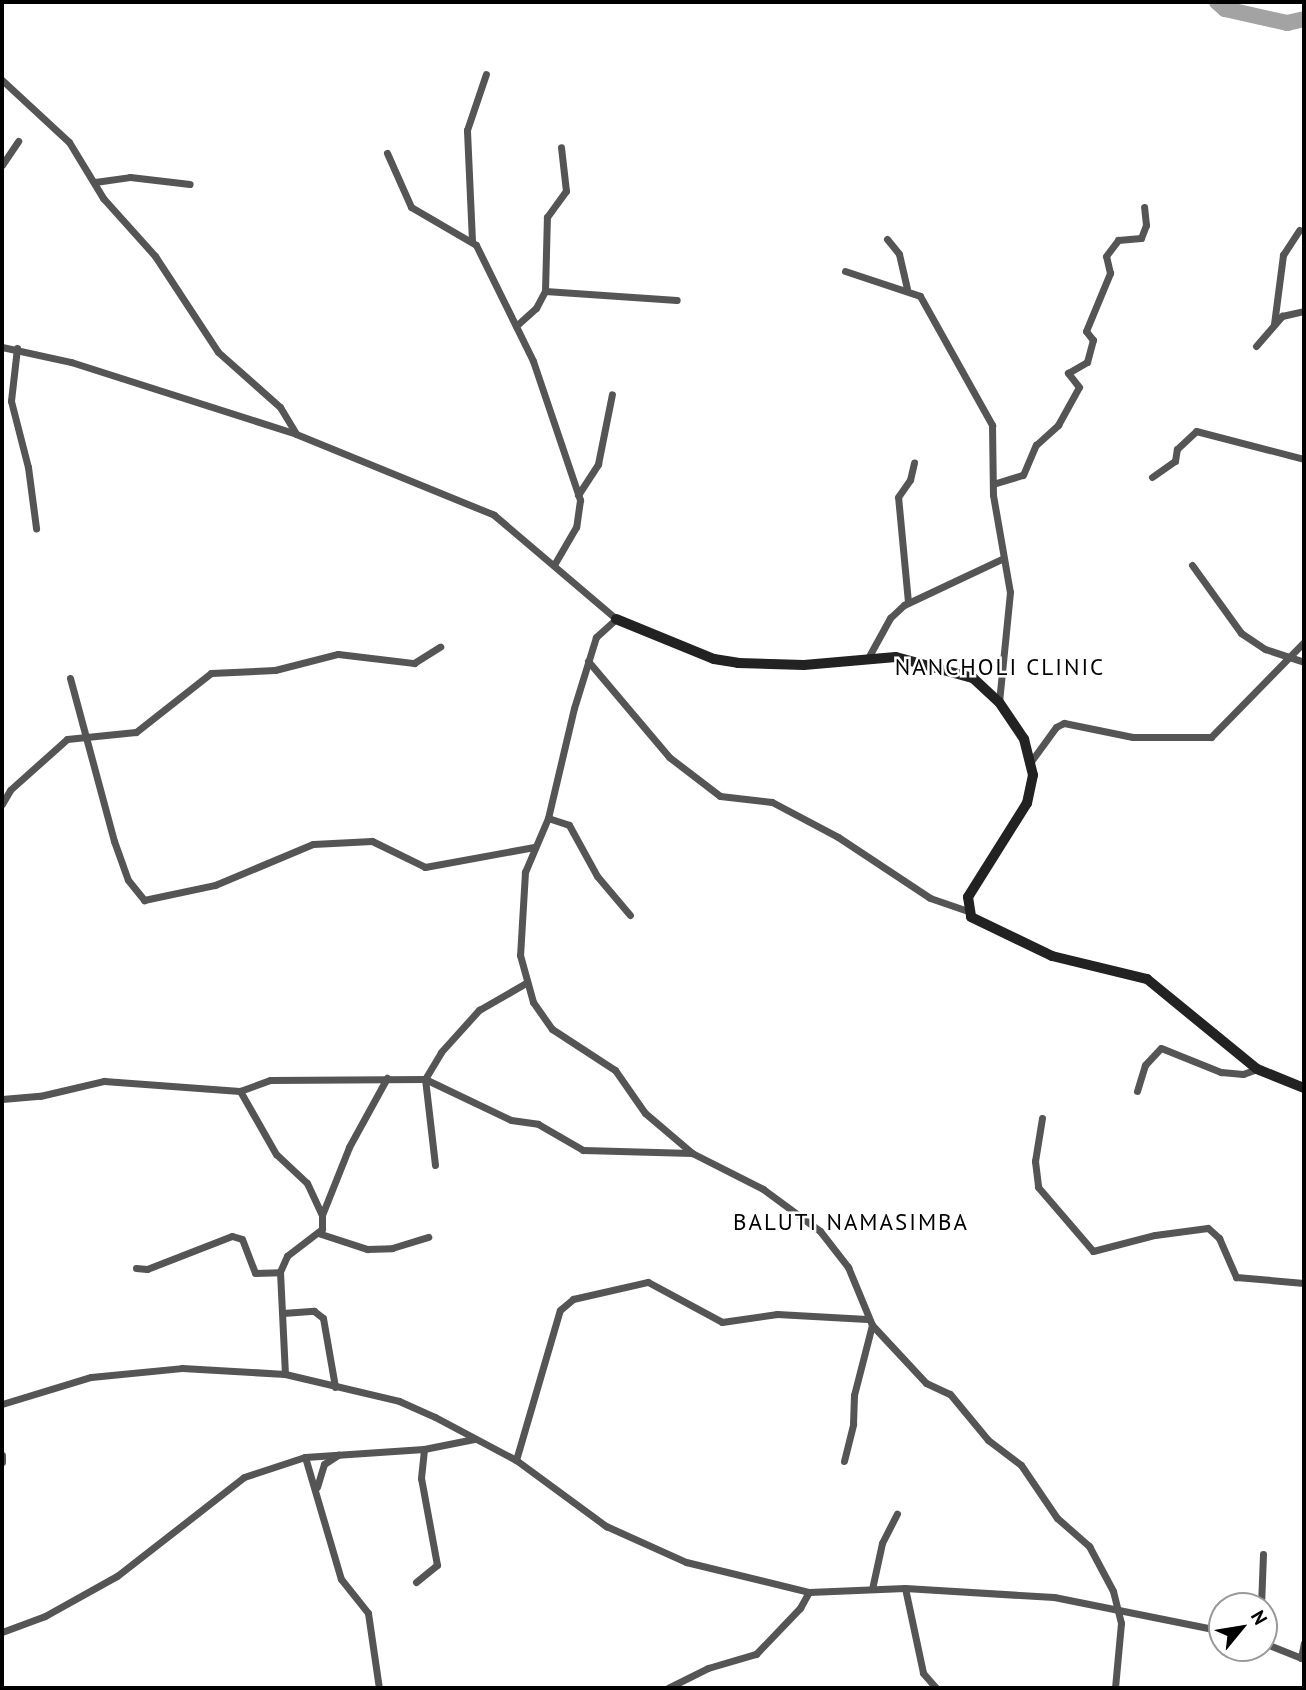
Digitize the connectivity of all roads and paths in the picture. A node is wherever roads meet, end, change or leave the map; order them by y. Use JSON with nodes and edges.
{"nodes":[{"id":1,"x":486,"y":74,"type":"dead end"},
{"id":2,"x":2,"y":79,"type":"edge"},
{"id":3,"x":18,"y":141,"type":"dead end"},
{"id":4,"x":561,"y":147,"type":"dead end"},
{"id":5,"x":387,"y":153,"type":"dead end"},
{"id":6,"x":2,"y":165,"type":"edge"},
{"id":7,"x":95,"y":182,"type":"junction"},
{"id":8,"x":190,"y":184,"type":"dead end"},
{"id":9,"x":1144,"y":207,"type":"dead end"},
{"id":10,"x":1299,"y":230,"type":"dead end"},
{"id":11,"x":887,"y":239,"type":"dead end"},
{"id":12,"x":472,"y":241,"type":"junction"},
{"id":13,"x":845,"y":271,"type":"dead end"},
{"id":14,"x":907,"y":288,"type":"junction"},
{"id":15,"x":545,"y":291,"type":"junction"},
{"id":16,"x":677,"y":300,"type":"dead end"},
{"id":17,"x":1304,"y":311,"type":"edge"},
{"id":18,"x":1274,"y":324,"type":"junction"},
{"id":19,"x":516,"y":326,"type":"junction"},
{"id":20,"x":1256,"y":346,"type":"dead end"},
{"id":21,"x":2,"y":347,"type":"edge"},
{"id":22,"x":17,"y":348,"type":"junction"},
{"id":23,"x":612,"y":394,"type":"dead end"},
{"id":24,"x":296,"y":435,"type":"junction"},
{"id":25,"x":1304,"y":459,"type":"edge"},
{"id":26,"x":914,"y":462,"type":"dead end"},
{"id":27,"x":1152,"y":477,"type":"dead end"},
{"id":28,"x":993,"y":484,"type":"junction"},
{"id":29,"x":578,"y":495,"type":"junction"},
{"id":30,"x":36,"y":528,"type":"dead end"},
{"id":31,"x":1004,"y":558,"type":"junction"},
{"id":32,"x":554,"y":565,"type":"junction"},
{"id":33,"x":1192,"y":565,"type":"dead end"},
{"id":34,"x":908,"y":603,"type":"junction"},
{"id":35,"x":615,"y":619,"type":"junction"},
{"id":36,"x":1304,"y":642,"type":"edge"},
{"id":37,"x":440,"y":647,"type":"dead end"},
{"id":38,"x":1293,"y":656,"type":"junction"},
{"id":39,"x":869,"y":658,"type":"junction"},
{"id":40,"x":588,"y":661,"type":"junction"},
{"id":41,"x":1304,"y":662,"type":"edge"},
{"id":42,"x":70,"y":678,"type":"dead end"},
{"id":43,"x":999,"y":702,"type":"junction"},
{"id":44,"x":87,"y":736,"type":"junction"},
{"id":45,"x":1032,"y":760,"type":"junction"},
{"id":46,"x":2,"y":804,"type":"edge"},
{"id":47,"x":548,"y":818,"type":"junction"},
{"id":48,"x":534,"y":847,"type":"junction"},
{"id":49,"x":968,"y":911,"type":"junction"},
{"id":50,"x":629,"y":915,"type":"dead end"},
{"id":51,"x":526,"y":983,"type":"junction"},
{"id":52,"x":1257,"y":1069,"type":"junction"},
{"id":53,"x":387,"y":1078,"type":"junction"},
{"id":54,"x":425,"y":1079,"type":"junction"},
{"id":55,"x":1304,"y":1088,"type":"edge"},
{"id":56,"x":240,"y":1091,"type":"junction"},
{"id":57,"x":1138,"y":1091,"type":"dead end"},
{"id":58,"x":2,"y":1099,"type":"edge"},
{"id":59,"x":1042,"y":1118,"type":"dead end"},
{"id":60,"x":692,"y":1153,"type":"junction"},
{"id":61,"x":435,"y":1165,"type":"dead end"},
{"id":62,"x":322,"y":1215,"type":"junction"},
{"id":63,"x":318,"y":1233,"type":"junction"},
{"id":64,"x":428,"y":1237,"type":"dead end"},
{"id":65,"x":136,"y":1268,"type":"dead end"},
{"id":66,"x":280,"y":1272,"type":"junction"},
{"id":67,"x":1304,"y":1283,"type":"edge"},
{"id":68,"x":283,"y":1313,"type":"junction"},
{"id":69,"x":870,"y":1322,"type":"junction"},
{"id":70,"x":285,"y":1374,"type":"junction"},
{"id":71,"x":335,"y":1387,"type":"junction"},
{"id":72,"x":2,"y":1404,"type":"edge"},
{"id":73,"x":475,"y":1439,"type":"junction"},
{"id":74,"x":424,"y":1449,"type":"junction"},
{"id":75,"x":341,"y":1452,"type":"junction"},
{"id":76,"x":2,"y":1455,"type":"edge"},
{"id":77,"x":305,"y":1457,"type":"junction"},
{"id":78,"x":516,"y":1460,"type":"junction"},
{"id":79,"x":844,"y":1461,"type":"dead end"},
{"id":80,"x":2,"y":1462,"type":"edge"},
{"id":81,"x":316,"y":1488,"type":"junction"},
{"id":82,"x":897,"y":1514,"type":"dead end"},
{"id":83,"x":1263,"y":1554,"type":"dead end"},
{"id":84,"x":416,"y":1583,"type":"dead end"},
{"id":85,"x":905,"y":1588,"type":"junction"},
{"id":86,"x":872,"y":1589,"type":"junction"},
{"id":87,"x":808,"y":1592,"type":"junction"},
{"id":88,"x":1262,"y":1592,"type":"edge"},
{"id":89,"x":1119,"y":1612,"type":"junction"},
{"id":90,"x":1208,"y":1628,"type":"edge"},
{"id":91,"x":2,"y":1632,"type":"edge"},
{"id":92,"x":1304,"y":1643,"type":"edge"},
{"id":93,"x":1278,"y":1648,"type":"edge"},
{"id":94,"x":1303,"y":1658,"type":"edge"},
{"id":95,"x":379,"y":1688,"type":"edge"},
{"id":96,"x":668,"y":1688,"type":"edge"},
{"id":97,"x":936,"y":1688,"type":"edge"},
{"id":98,"x":1115,"y":1688,"type":"edge"}],
"edges":[{"from":1,"to":12,"type":"street"},
{"from":2,"to":7,"type":"street"},
{"from":3,"to":6,"type":"street"},
{"from":4,"to":15,"type":"street"},
{"from":5,"to":12,"type":"street"},
{"from":7,"to":8,"type":"street"},
{"from":7,"to":24,"type":"street"},
{"from":9,"to":28,"type":"street"},
{"from":10,"to":18,"type":"street"},
{"from":11,"to":14,"type":"street"},
{"from":12,"to":19,"type":"street"},
{"from":13,"to":14,"type":"street"},
{"from":14,"to":28,"type":"street"},
{"from":15,"to":16,"type":"street"},
{"from":15,"to":19,"type":"street"},
{"from":17,"to":18,"type":"street"},
{"from":18,"to":20,"type":"street"},
{"from":19,"to":29,"type":"street"},
{"from":21,"to":22,"type":"street"},
{"from":22,"to":24,"type":"street"},
{"from":22,"to":30,"type":"street"},
{"from":23,"to":29,"type":"street"},
{"from":24,"to":32,"type":"street"},
{"from":25,"to":27,"type":"street"},
{"from":26,"to":34,"type":"street"},
{"from":28,"to":31,"type":"street"},
{"from":29,"to":32,"type":"street"},
{"from":31,"to":34,"type":"street"},
{"from":31,"to":43,"type":"street"},
{"from":32,"to":35,"type":"street"},
{"from":33,"to":38,"type":"street"},
{"from":34,"to":39,"type":"street"},
{"from":35,"to":39,"type":"street"},
{"from":35,"to":40,"type":"street"},
{"from":36,"to":38,"type":"street"},
{"from":37,"to":44,"type":"street"},
{"from":38,"to":41,"type":"street"},
{"from":38,"to":45,"type":"street"},
{"from":39,"to":43,"type":"street"},
{"from":40,"to":47,"type":"street"},
{"from":40,"to":49,"type":"street"},
{"from":42,"to":44,"type":"street"},
{"from":43,"to":45,"type":"street"},
{"from":44,"to":46,"type":"street"},
{"from":44,"to":48,"type":"street"},
{"from":45,"to":49,"type":"street"},
{"from":47,"to":48,"type":"street"},
{"from":47,"to":50,"type":"street"},
{"from":48,"to":51,"type":"street"},
{"from":49,"to":52,"type":"street"},
{"from":51,"to":54,"type":"street"},
{"from":51,"to":60,"type":"street"},
{"from":52,"to":55,"type":"street"},
{"from":52,"to":57,"type":"street"},
{"from":53,"to":54,"type":"street"},
{"from":53,"to":56,"type":"street"},
{"from":53,"to":62,"type":"street"},
{"from":54,"to":60,"type":"street"},
{"from":54,"to":61,"type":"street"},
{"from":56,"to":58,"type":"street"},
{"from":56,"to":62,"type":"street"},
{"from":59,"to":67,"type":"street"},
{"from":60,"to":69,"type":"street"},
{"from":62,"to":63,"type":"street"},
{"from":63,"to":64,"type":"street"},
{"from":63,"to":66,"type":"street"},
{"from":65,"to":66,"type":"street"},
{"from":66,"to":68,"type":"street"},
{"from":68,"to":70,"type":"street"},
{"from":68,"to":71,"type":"street"},
{"from":69,"to":78,"type":"street"},
{"from":69,"to":79,"type":"street"},
{"from":69,"to":89,"type":"street"},
{"from":70,"to":71,"type":"street"},
{"from":70,"to":72,"type":"street"},
{"from":71,"to":73,"type":"street"},
{"from":73,"to":74,"type":"street"},
{"from":73,"to":78,"type":"street"},
{"from":74,"to":75,"type":"street"},
{"from":74,"to":84,"type":"street"},
{"from":75,"to":77,"type":"street"},
{"from":75,"to":81,"type":"street"},
{"from":76,"to":80,"type":"street"},
{"from":77,"to":81,"type":"street"},
{"from":77,"to":91,"type":"street"},
{"from":78,"to":87,"type":"street"},
{"from":81,"to":95,"type":"street"},
{"from":82,"to":86,"type":"street"},
{"from":83,"to":88,"type":"street"},
{"from":85,"to":86,"type":"street"},
{"from":85,"to":89,"type":"street"},
{"from":85,"to":97,"type":"street"},
{"from":86,"to":87,"type":"street"},
{"from":87,"to":96,"type":"street"},
{"from":89,"to":90,"type":"street"},
{"from":89,"to":98,"type":"street"},
{"from":92,"to":94,"type":"street"},
{"from":93,"to":94,"type":"street"}]}
